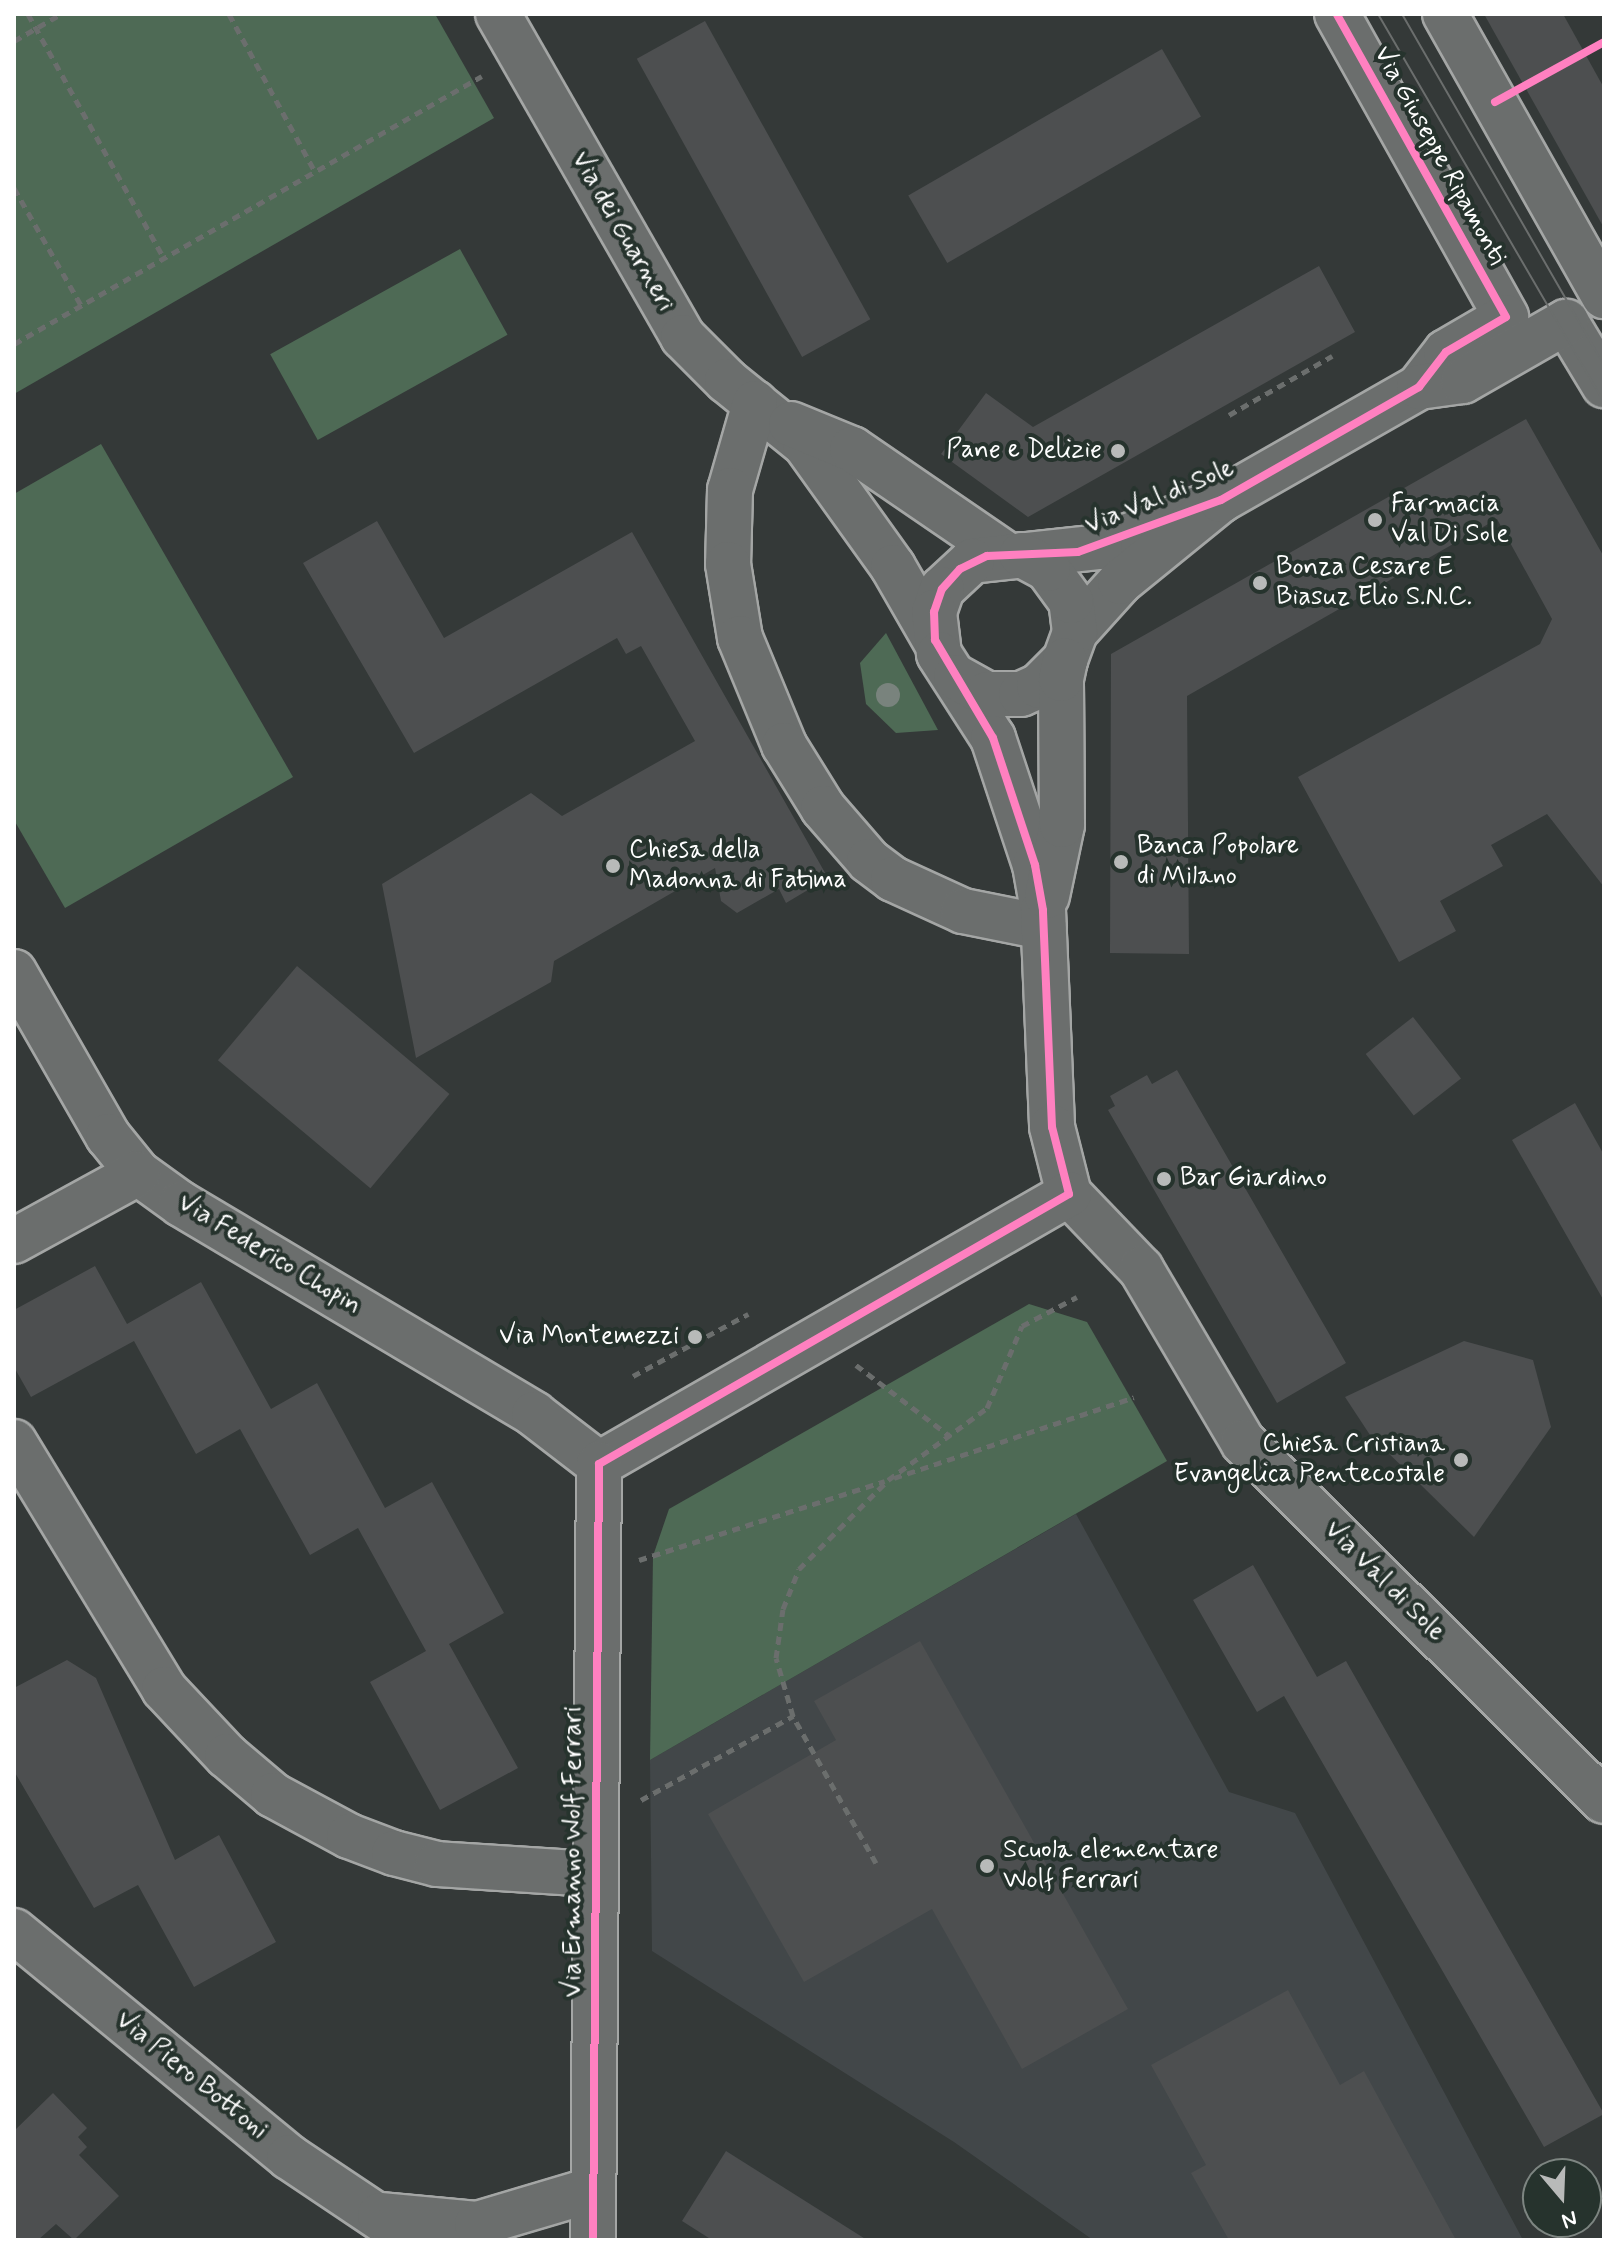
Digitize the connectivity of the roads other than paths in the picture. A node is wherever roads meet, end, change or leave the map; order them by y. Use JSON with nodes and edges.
{"nodes":[{"id":1,"x":498,"y":14,"type":"edge"},
{"id":2,"x":1337,"y":14,"type":"edge"},
{"id":3,"x":1445,"y":14,"type":"edge"},
{"id":4,"x":1596,"y":282,"type":"edge"},
{"id":5,"x":1506,"y":317,"type":"junction"},
{"id":6,"x":1585,"y":323,"type":"edge"},
{"id":7,"x":1604,"y":385,"type":"edge"},
{"id":8,"x":1419,"y":387,"type":"junction"},
{"id":9,"x":768,"y":412,"type":"junction"},
{"id":10,"x":1221,"y":500,"type":"junction"},
{"id":11,"x":1013,"y":554,"type":"junction"},
{"id":12,"x":935,"y":640,"type":"junction"},
{"id":13,"x":1070,"y":646,"type":"junction"},
{"id":14,"x":956,"y":677,"type":"junction"},
{"id":15,"x":1043,"y":918,"type":"junction"},
{"id":16,"x":14,"y":972,"type":"edge"},
{"id":17,"x":138,"y":1173,"type":"junction"},
{"id":18,"x":1069,"y":1194,"type":"junction"},
{"id":19,"x":14,"y":1241,"type":"edge"},
{"id":20,"x":14,"y":1442,"type":"edge"},
{"id":21,"x":599,"y":1464,"type":"junction"},
{"id":22,"x":1604,"y":1801,"type":"edge"},
{"id":23,"x":593,"y":1874,"type":"junction"},
{"id":24,"x":14,"y":1931,"type":"edge"},
{"id":25,"x":592,"y":2190,"type":"junction"},
{"id":26,"x":372,"y":2214,"type":"junction"},
{"id":27,"x":413,"y":2240,"type":"edge"},
{"id":28,"x":593,"y":2240,"type":"edge"}],
"edges":[{"from":1,"to":9,"type":"street","name":"Via dei Guarneri"},
{"from":2,"to":5,"type":"street","name":"Via Giuseppe Ripamonti"},
{"from":3,"to":4,"type":"street"},
{"from":4,"to":6,"type":"street"},
{"from":5,"to":6,"type":"street"},
{"from":5,"to":8,"type":"street","name":"Via Val di Sole"},
{"from":6,"to":7,"type":"street"},
{"from":6,"to":8,"type":"street","name":"Via Val di Sole"},
{"from":8,"to":10,"type":"street","name":"Via Val di Sole"},
{"from":9,"to":11,"type":"street","name":"Via dei Guarneri"},
{"from":9,"to":12,"type":"street","name":"Via dei Guarneri"},
{"from":9,"to":15,"type":"street"},
{"from":10,"to":11,"type":"street","name":"Via Val di Sole"},
{"from":10,"to":13,"type":"street","name":"Via Val di Sole"},
{"from":11,"to":12,"type":"street","name":"Via Val di Sole"},
{"from":11,"to":13,"type":"street","name":"Via Val di Sole"},
{"from":12,"to":14,"type":"street","name":"Via Val di Sole"},
{"from":13,"to":14,"type":"street","name":"Via Val di Sole"},
{"from":13,"to":15,"type":"street","name":"Via Val di Sole"},
{"from":14,"to":15,"type":"street","name":"Via Val di Sole"},
{"from":15,"to":18,"type":"street","name":"Via Val di Sole"},
{"from":16,"to":17,"type":"street","name":"Via Federico Chopin"},
{"from":17,"to":19,"type":"street"},
{"from":17,"to":21,"type":"street","name":"Via Federico Chopin"},
{"from":18,"to":21,"type":"street"},
{"from":18,"to":22,"type":"street","name":"Via Val di Sole"},
{"from":20,"to":23,"type":"street"},
{"from":21,"to":23,"type":"street","name":"Via Ermanno Wolf Ferrari"},
{"from":23,"to":25,"type":"street","name":"Via Ermanno Wolf Ferrari"},
{"from":24,"to":26,"type":"street","name":"Via Piero Bottoni"},
{"from":25,"to":26,"type":"street","name":"Via Piero Bottoni"},
{"from":25,"to":28,"type":"street","name":"Via Ermanno Wolf Ferrari"},
{"from":26,"to":27,"type":"street","name":"Via Piero Bottoni"}]}
